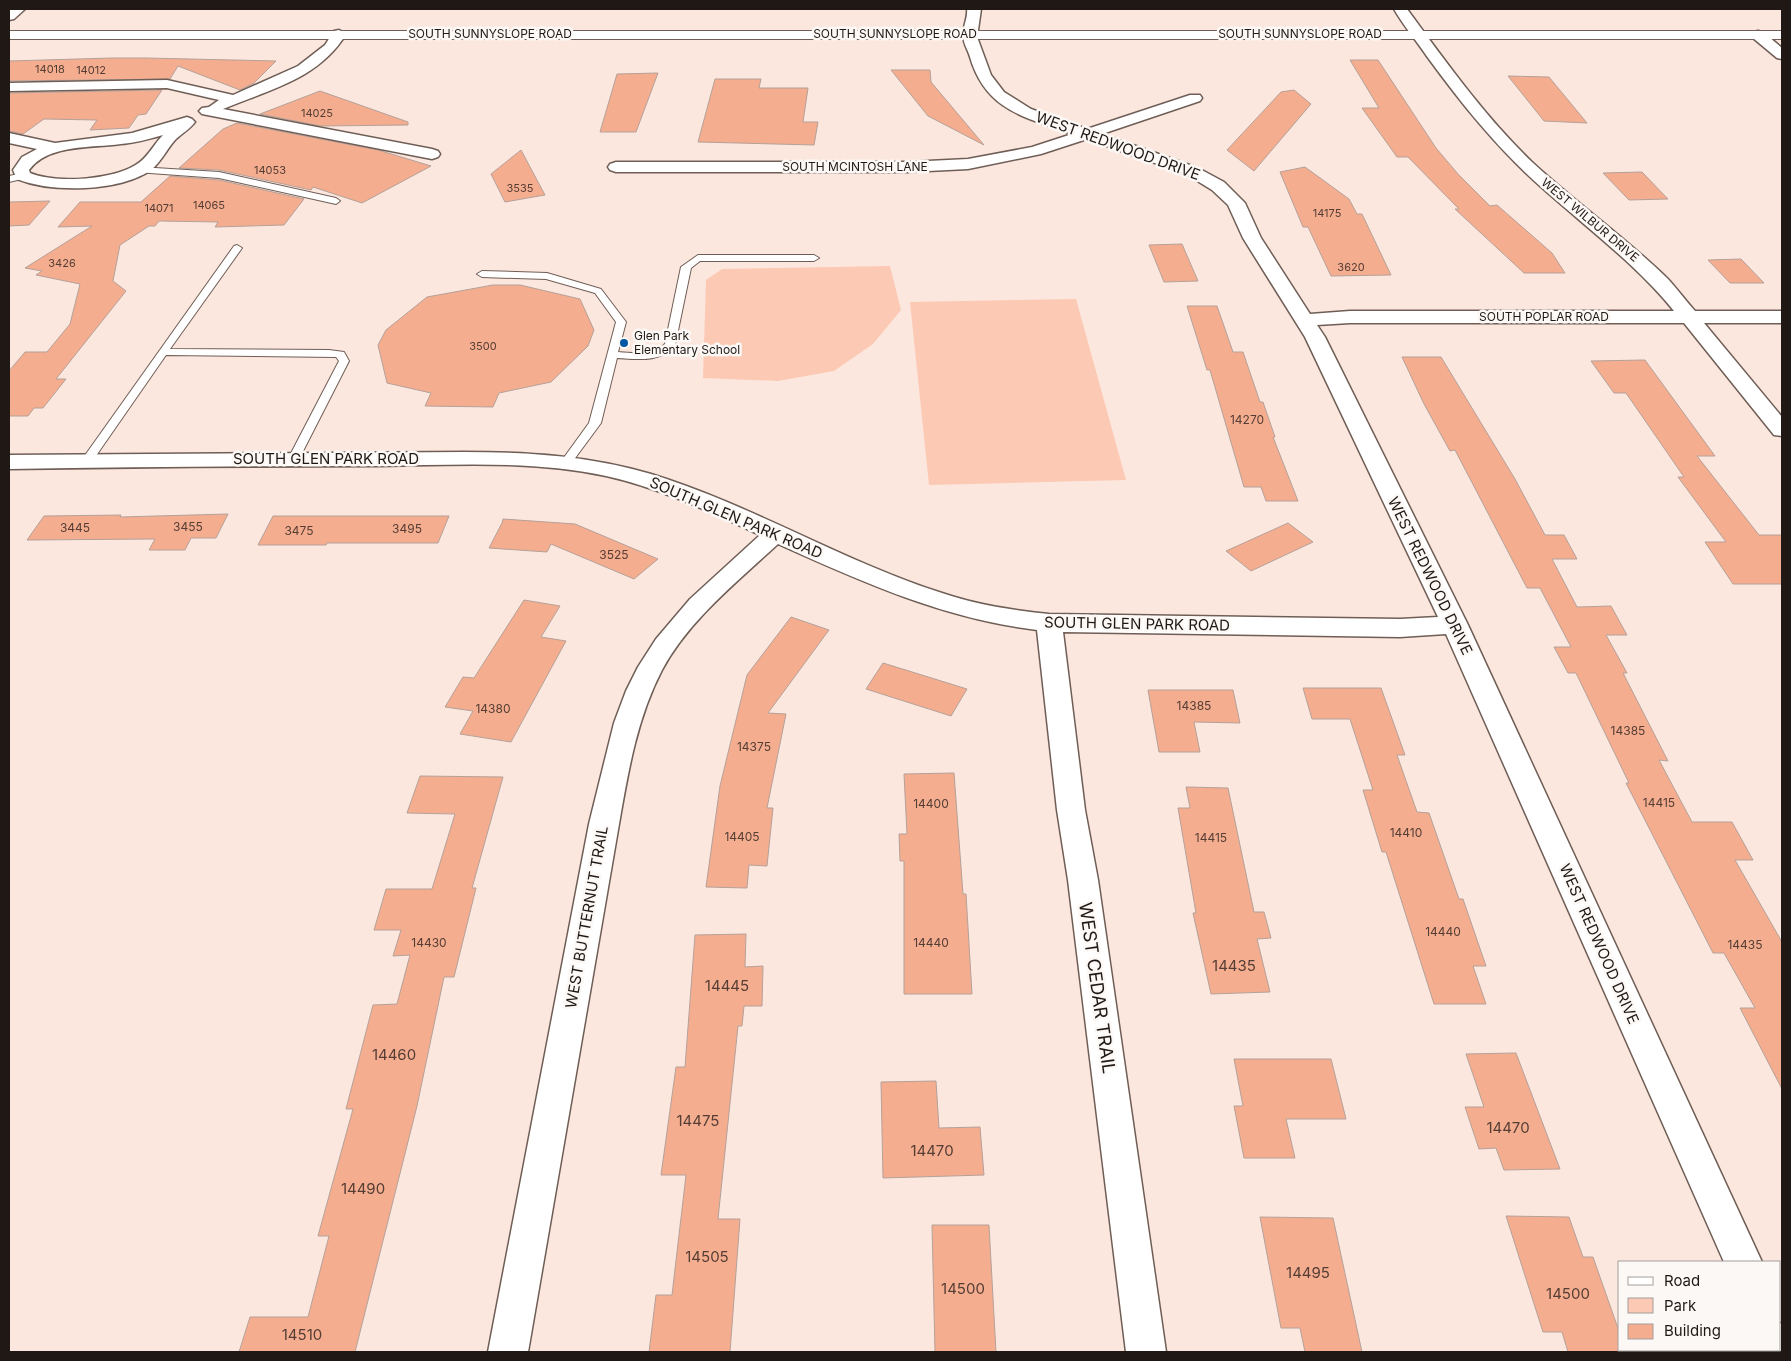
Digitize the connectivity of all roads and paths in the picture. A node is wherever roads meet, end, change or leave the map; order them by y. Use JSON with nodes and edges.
{"nodes":[{"id":1,"x":18,"y":9,"type":"edge"},
{"id":2,"x":974,"y":9,"type":"edge"},
{"id":3,"x":1400,"y":9,"type":"edge"},
{"id":4,"x":9,"y":16,"type":"edge"},
{"id":5,"x":339,"y":34,"type":"junction"},
{"id":6,"x":970,"y":34,"type":"junction"},
{"id":7,"x":1420,"y":34,"type":"junction"},
{"id":8,"x":9,"y":35,"type":"edge"},
{"id":9,"x":1758,"y":35,"type":"junction"},
{"id":10,"x":1782,"y":35,"type":"edge"},
{"id":11,"x":1782,"y":55,"type":"edge"},
{"id":12,"x":9,"y":87,"type":"edge"},
{"id":13,"x":1195,"y":98,"type":"dead end"},
{"id":14,"x":232,"y":99,"type":"junction"},
{"id":15,"x":207,"y":111,"type":"junction"},
{"id":16,"x":187,"y":122,"type":"junction"},
{"id":17,"x":1090,"y":134,"type":"junction"},
{"id":18,"x":9,"y":138,"type":"edge"},
{"id":19,"x":55,"y":148,"type":"junction"},
{"id":20,"x":432,"y":154,"type":"dead end"},
{"id":21,"x":616,"y":167,"type":"dead end"},
{"id":22,"x":139,"y":170,"type":"junction"},
{"id":23,"x":16,"y":178,"type":"edge"},
{"id":24,"x":336,"y":201,"type":"dead end"},
{"id":25,"x":237,"y":248,"type":"dead end"},
{"id":26,"x":814,"y":258,"type":"dead end"},
{"id":27,"x":482,"y":274,"type":"dead end"},
{"id":28,"x":1782,"y":317,"type":"edge"},
{"id":29,"x":1690,"y":318,"type":"junction"},
{"id":30,"x":1305,"y":320,"type":"junction"},
{"id":31,"x":163,"y":352,"type":"junction"},
{"id":32,"x":612,"y":355,"type":"junction"},
{"id":33,"x":1782,"y":430,"type":"edge"},
{"id":34,"x":294,"y":459,"type":"junction"},
{"id":35,"x":87,"y":461,"type":"junction"},
{"id":36,"x":566,"y":463,"type":"junction"},
{"id":37,"x":11,"y":465,"type":"edge"},
{"id":38,"x":776,"y":533,"type":"junction"},
{"id":39,"x":1049,"y":623,"type":"junction"},
{"id":40,"x":1455,"y":625,"type":"junction"},
{"id":41,"x":1743,"y":1261,"type":"edge"},
{"id":42,"x":508,"y":1352,"type":"edge"},
{"id":43,"x":1146,"y":1352,"type":"edge"}],
"edges":[{"from":1,"to":4,"type":"street"},
{"from":2,"to":6,"type":"street"},
{"from":3,"to":7,"type":"street","name":"WEST WILBUR DRIVE"},
{"from":5,"to":6,"type":"street","name":"SOUTH SUNNYSLOPE ROAD"},
{"from":5,"to":8,"type":"street","name":"SOUTH SUNNYSLOPE ROAD"},
{"from":5,"to":14,"type":"street"},
{"from":6,"to":7,"type":"street","name":"SOUTH SUNNYSLOPE ROAD"},
{"from":6,"to":17,"type":"street","name":"WEST REDWOOD DRIVE"},
{"from":7,"to":9,"type":"street","name":"SOUTH SUNNYSLOPE ROAD"},
{"from":7,"to":29,"type":"street","name":"WEST WILBUR DRIVE"},
{"from":9,"to":10,"type":"street","name":"SOUTH SUNNYSLOPE ROAD"},
{"from":9,"to":11,"type":"street"},
{"from":12,"to":14,"type":"street"},
{"from":13,"to":17,"type":"street","name":"SOUTH MCINTOSH LANE"},
{"from":14,"to":15,"type":"street"},
{"from":15,"to":16,"type":"street"},
{"from":15,"to":20,"type":"street"},
{"from":16,"to":19,"type":"street"},
{"from":16,"to":22,"type":"street"},
{"from":17,"to":21,"type":"street","name":"SOUTH MCINTOSH LANE"},
{"from":17,"to":30,"type":"street","name":"WEST REDWOOD DRIVE"},
{"from":18,"to":19,"type":"street"},
{"from":19,"to":23,"type":"street"},
{"from":22,"to":23,"type":"street"},
{"from":22,"to":24,"type":"lane"},
{"from":25,"to":31,"type":"lane"},
{"from":26,"to":32,"type":"lane"},
{"from":27,"to":32,"type":"lane"},
{"from":28,"to":29,"type":"street","name":"SOUTH POPLAR ROAD"},
{"from":29,"to":30,"type":"street","name":"SOUTH POPLAR ROAD"},
{"from":29,"to":33,"type":"street","name":"WEST WILBUR DRIVE"},
{"from":30,"to":40,"type":"street","name":"WEST REDWOOD DRIVE"},
{"from":31,"to":34,"type":"lane"},
{"from":31,"to":35,"type":"lane"},
{"from":32,"to":36,"type":"lane"},
{"from":34,"to":35,"type":"street","name":"SOUTH GLEN PARK ROAD"},
{"from":34,"to":36,"type":"street","name":"SOUTH GLEN PARK ROAD"},
{"from":35,"to":37,"type":"street","name":"SOUTH GLEN PARK ROAD"},
{"from":36,"to":38,"type":"street","name":"SOUTH GLEN PARK ROAD"},
{"from":38,"to":39,"type":"street","name":"SOUTH GLEN PARK ROAD"},
{"from":38,"to":42,"type":"street","name":"WEST BUTTERNUT TRAIL"},
{"from":39,"to":40,"type":"street","name":"SOUTH GLEN PARK ROAD"},
{"from":39,"to":43,"type":"street","name":"WEST CEDAR TRAIL"},
{"from":40,"to":41,"type":"street","name":"WEST REDWOOD DRIVE"}]}
